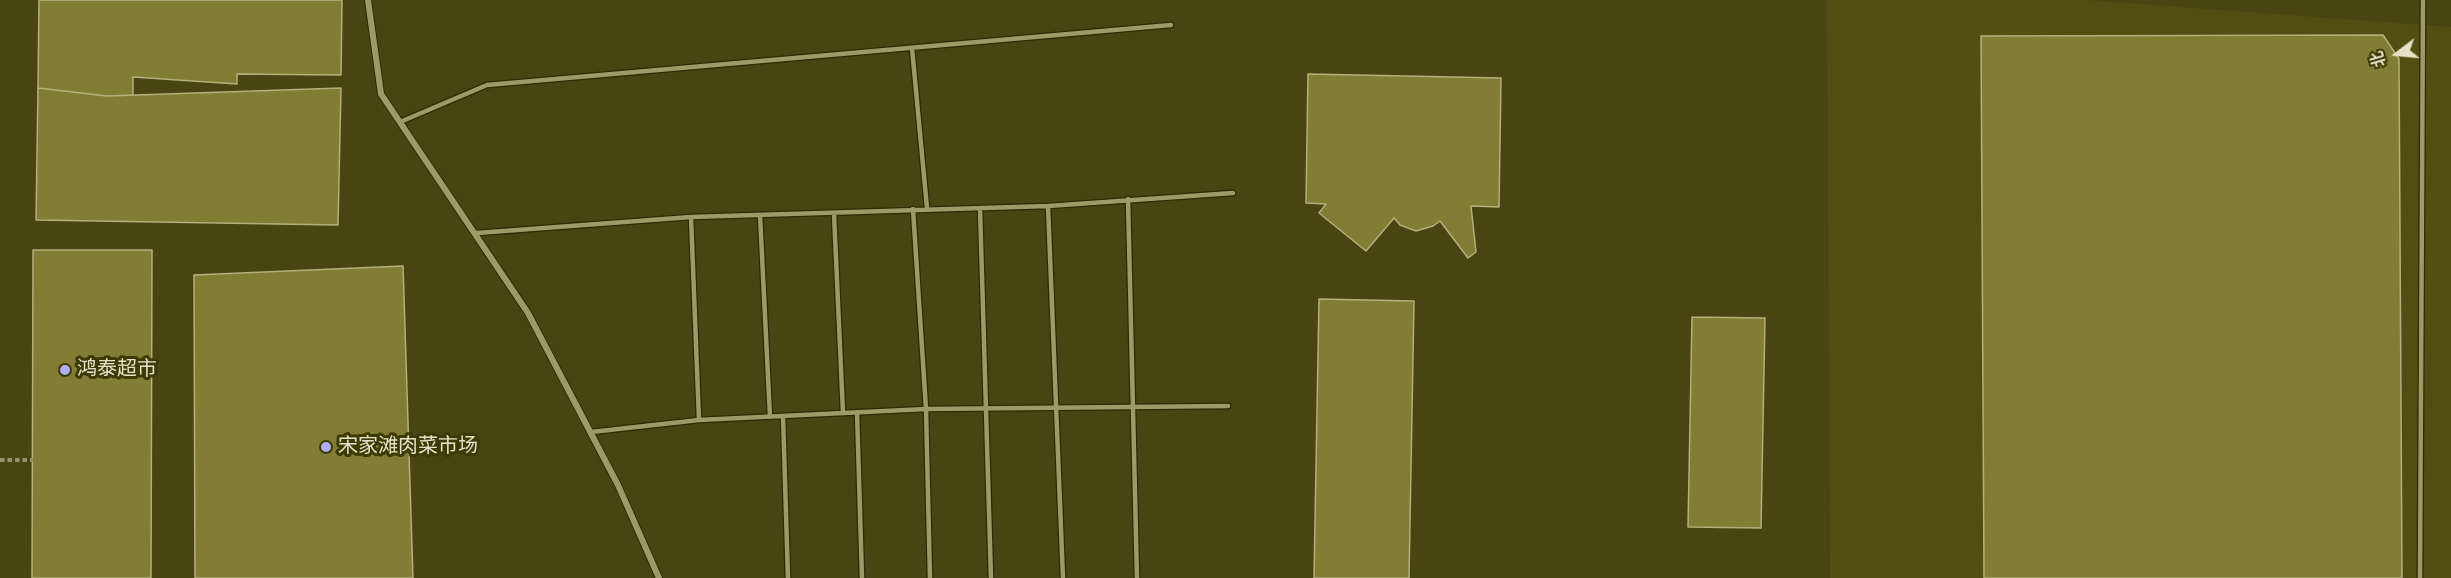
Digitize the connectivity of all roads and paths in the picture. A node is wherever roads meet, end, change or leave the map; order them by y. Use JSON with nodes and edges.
{"nodes":[{"id":1,"x":368,"y":0,"type":"edge"},
{"id":2,"x":2423,"y":0,"type":"edge"},
{"id":3,"x":1171,"y":25,"type":"dead end"},
{"id":4,"x":912,"y":48,"type":"junction"},
{"id":5,"x":400,"y":122,"type":"junction"},
{"id":6,"x":1233,"y":193,"type":"dead end"},
{"id":7,"x":1128,"y":199,"type":"junction"},
{"id":8,"x":1048,"y":206,"type":"junction"},
{"id":9,"x":980,"y":207,"type":"junction"},
{"id":10,"x":927,"y":208,"type":"junction"},
{"id":11,"x":913,"y":209,"type":"junction"},
{"id":12,"x":834,"y":214,"type":"junction"},
{"id":13,"x":760,"y":215,"type":"junction"},
{"id":14,"x":691,"y":217,"type":"junction"},
{"id":15,"x":477,"y":233,"type":"junction"},
{"id":16,"x":1132,"y":406,"type":"junction"},
{"id":17,"x":1228,"y":406,"type":"dead end"},
{"id":18,"x":1056,"y":407,"type":"junction"},
{"id":19,"x":986,"y":408,"type":"junction"},
{"id":20,"x":926,"y":409,"type":"junction"},
{"id":21,"x":857,"y":412,"type":"junction"},
{"id":22,"x":843,"y":413,"type":"junction"},
{"id":23,"x":783,"y":416,"type":"junction"},
{"id":24,"x":770,"y":417,"type":"junction"},
{"id":25,"x":699,"y":420,"type":"junction"},
{"id":26,"x":591,"y":432,"type":"junction"},
{"id":27,"x":0,"y":460,"type":"edge"},
{"id":28,"x":33,"y":460,"type":"dead end"},
{"id":29,"x":659,"y":578,"type":"edge"},
{"id":30,"x":788,"y":578,"type":"edge"},
{"id":31,"x":862,"y":578,"type":"edge"},
{"id":32,"x":930,"y":578,"type":"edge"},
{"id":33,"x":992,"y":578,"type":"edge"},
{"id":34,"x":1063,"y":578,"type":"edge"},
{"id":35,"x":1137,"y":578,"type":"edge"},
{"id":36,"x":2420,"y":578,"type":"edge"}],
"edges":[{"from":1,"to":5,"type":"street"},
{"from":2,"to":36,"type":"lane"},
{"from":3,"to":4,"type":"lane"},
{"from":4,"to":5,"type":"lane"},
{"from":4,"to":10,"type":"lane"},
{"from":5,"to":15,"type":"street"},
{"from":6,"to":7,"type":"lane"},
{"from":7,"to":8,"type":"lane"},
{"from":7,"to":16,"type":"lane"},
{"from":8,"to":9,"type":"lane"},
{"from":8,"to":18,"type":"lane"},
{"from":9,"to":10,"type":"lane"},
{"from":9,"to":19,"type":"lane"},
{"from":10,"to":11,"type":"lane"},
{"from":11,"to":12,"type":"lane"},
{"from":11,"to":20,"type":"lane"},
{"from":12,"to":13,"type":"lane"},
{"from":12,"to":22,"type":"lane"},
{"from":13,"to":14,"type":"lane"},
{"from":13,"to":24,"type":"lane"},
{"from":14,"to":15,"type":"lane"},
{"from":14,"to":25,"type":"lane"},
{"from":15,"to":26,"type":"street"},
{"from":16,"to":17,"type":"lane"},
{"from":16,"to":18,"type":"lane"},
{"from":16,"to":35,"type":"lane"},
{"from":18,"to":19,"type":"lane"},
{"from":18,"to":34,"type":"lane"},
{"from":19,"to":20,"type":"lane"},
{"from":19,"to":33,"type":"lane"},
{"from":20,"to":21,"type":"lane"},
{"from":20,"to":32,"type":"lane"},
{"from":21,"to":22,"type":"lane"},
{"from":21,"to":31,"type":"lane"},
{"from":22,"to":23,"type":"lane"},
{"from":23,"to":24,"type":"lane"},
{"from":23,"to":30,"type":"lane"},
{"from":24,"to":25,"type":"lane"},
{"from":25,"to":26,"type":"lane"},
{"from":26,"to":29,"type":"street"},
{"from":27,"to":28,"type":"path"}]}
